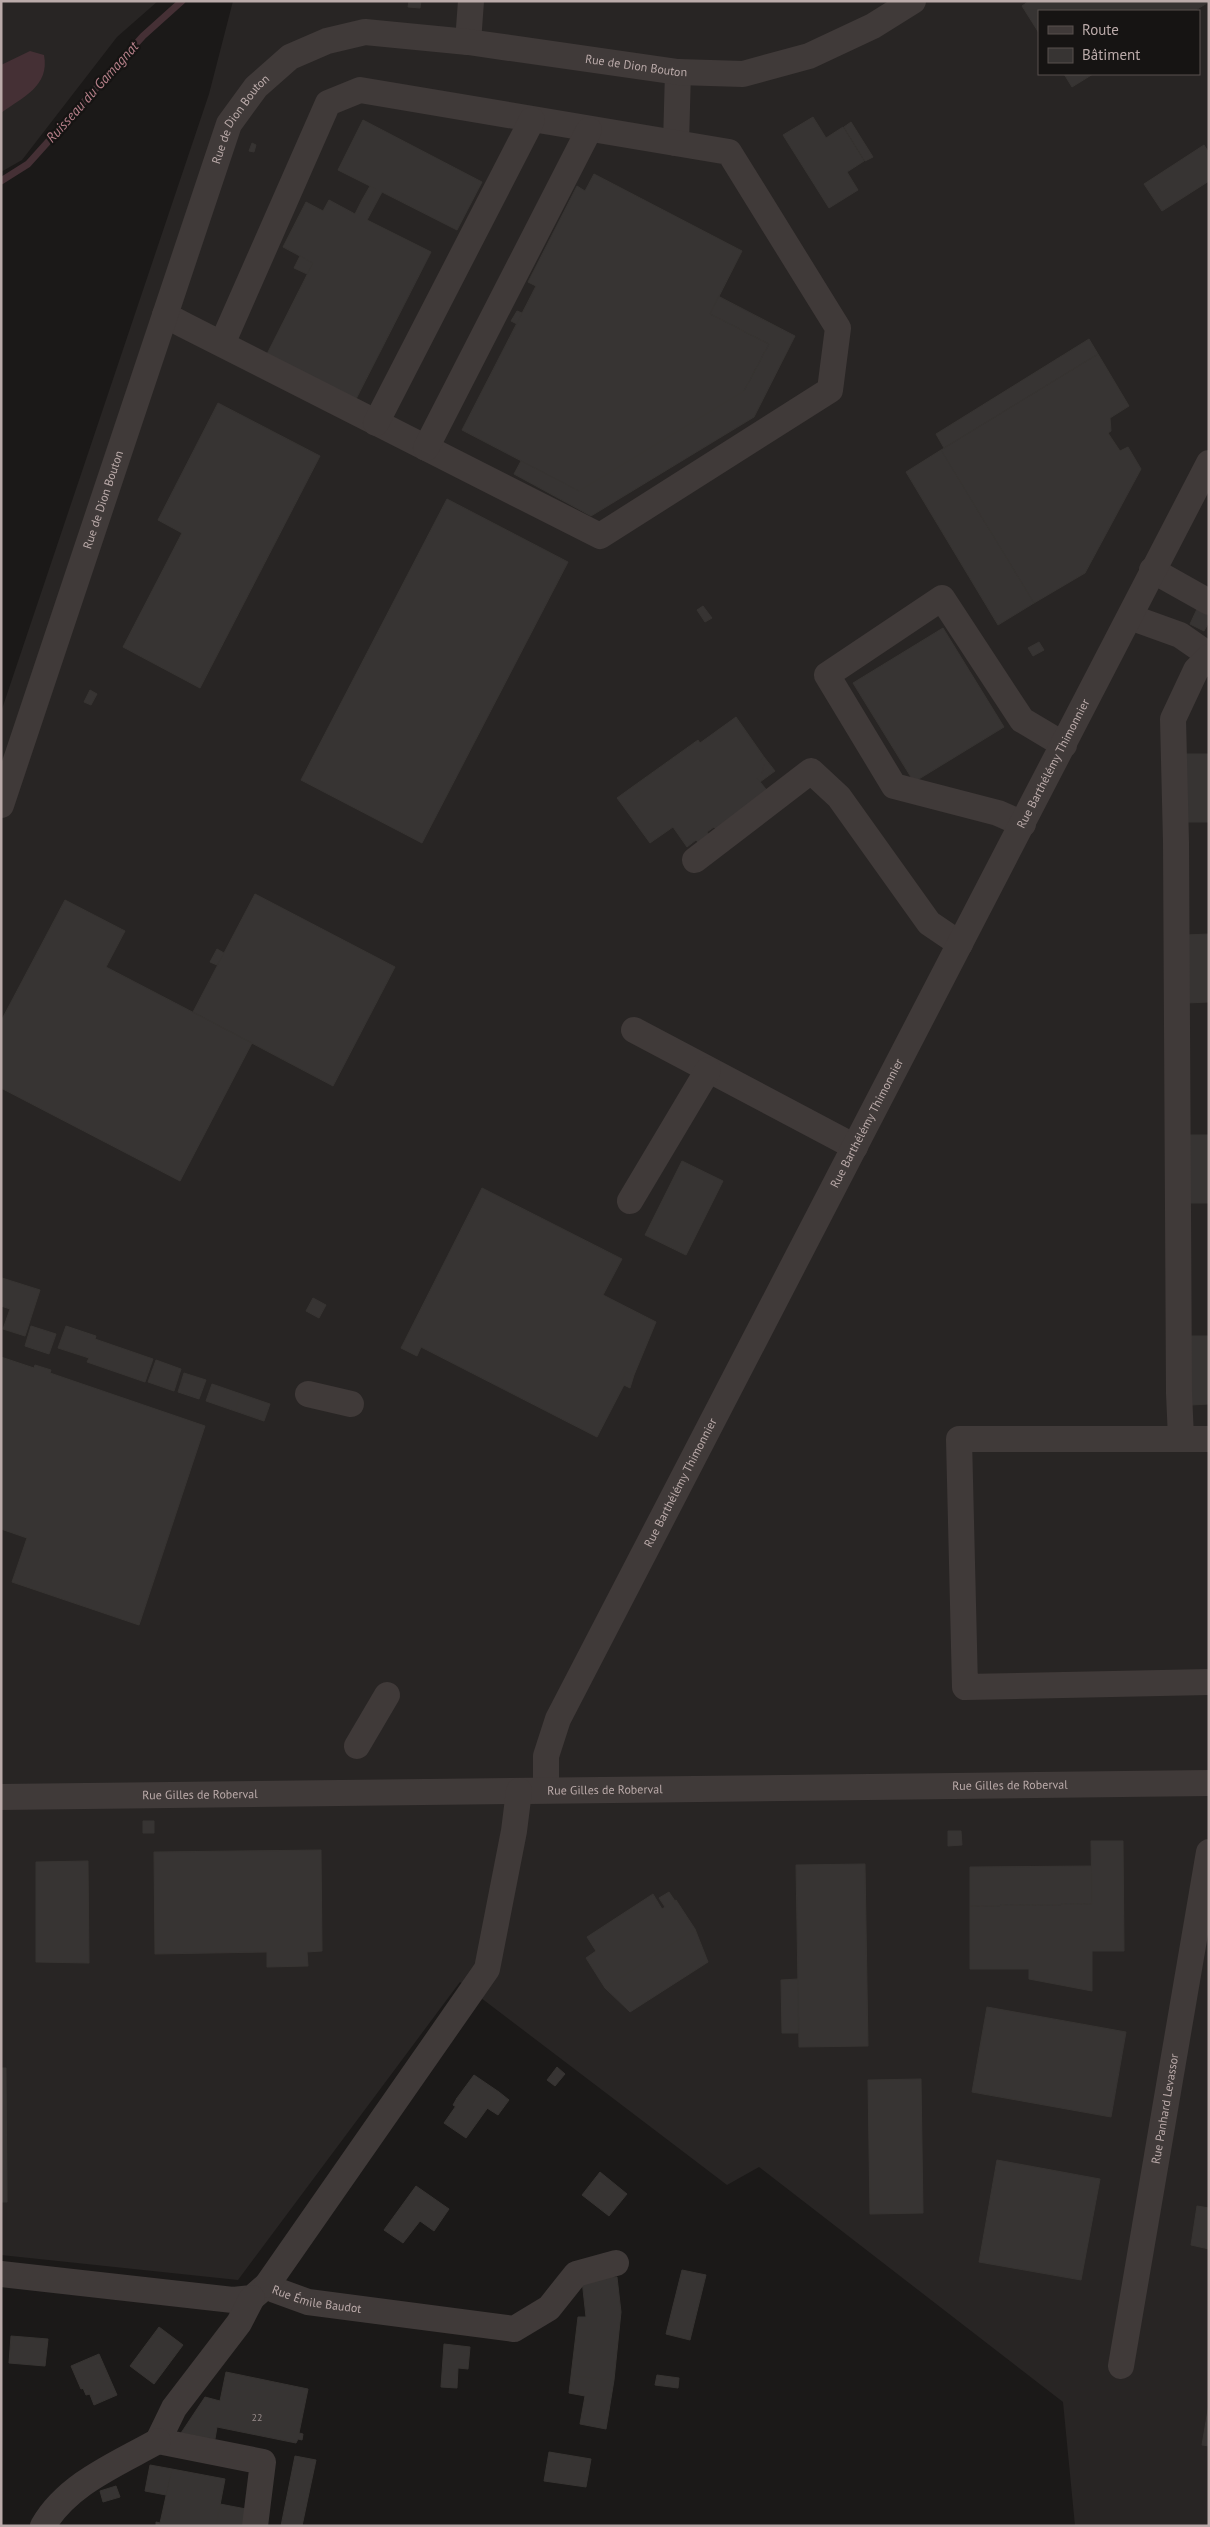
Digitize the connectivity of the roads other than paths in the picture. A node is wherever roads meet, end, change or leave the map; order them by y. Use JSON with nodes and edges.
{"nodes":[{"id":1,"x":471,"y":1,"type":"edge"},
{"id":2,"x":913,"y":1,"type":"edge"},
{"id":3,"x":468,"y":42,"type":"junction"},
{"id":4,"x":678,"y":72,"type":"junction"},
{"id":5,"x":532,"y":120,"type":"junction"},
{"id":6,"x":589,"y":130,"type":"junction"},
{"id":7,"x":676,"y":144,"type":"junction"},
{"id":8,"x":165,"y":315,"type":"junction"},
{"id":9,"x":222,"y":344,"type":"junction"},
{"id":10,"x":376,"y":423,"type":"junction"},
{"id":11,"x":426,"y":448,"type":"junction"},
{"id":12,"x":1209,"y":463,"type":"edge"},
{"id":13,"x":1152,"y":570,"type":"junction"},
{"id":14,"x":1209,"y":602,"type":"edge"},
{"id":15,"x":1130,"y":617,"type":"junction"},
{"id":16,"x":1209,"y":656,"type":"edge"},
{"id":17,"x":1064,"y":745,"type":"junction"},
{"id":18,"x":1,"y":805,"type":"edge"},
{"id":19,"x":1023,"y":824,"type":"junction"},
{"id":20,"x":694,"y":860,"type":"dead end"},
{"id":21,"x":960,"y":944,"type":"junction"},
{"id":22,"x":634,"y":1030,"type":"dead end"},
{"id":23,"x":708,"y":1070,"type":"junction"},
{"id":24,"x":855,"y":1147,"type":"junction"},
{"id":25,"x":630,"y":1201,"type":"dead end"},
{"id":26,"x":308,"y":1394,"type":"dead end"},
{"id":27,"x":351,"y":1404,"type":"dead end"},
{"id":28,"x":1182,"y":1438,"type":"junction"},
{"id":29,"x":1209,"y":1439,"type":"edge"},
{"id":30,"x":1209,"y":1682,"type":"edge"},
{"id":31,"x":386,"y":1695,"type":"dead end"},
{"id":32,"x":357,"y":1746,"type":"dead end"},
{"id":33,"x":1209,"y":1783,"type":"edge"},
{"id":34,"x":546,"y":1790,"type":"junction"},
{"id":35,"x":519,"y":1791,"type":"junction"},
{"id":36,"x":1,"y":1797,"type":"edge"},
{"id":37,"x":1209,"y":1852,"type":"edge"},
{"id":38,"x":616,"y":2262,"type":"dead end"},
{"id":39,"x":1,"y":2274,"type":"edge"},
{"id":40,"x":260,"y":2291,"type":"junction"},
{"id":41,"x":1121,"y":2366,"type":"dead end"},
{"id":42,"x":158,"y":2441,"type":"junction"},
{"id":43,"x":43,"y":2526,"type":"edge"},
{"id":44,"x":255,"y":2526,"type":"edge"}],
"edges":[{"from":1,"to":3,"type":"street"},
{"from":2,"to":4,"type":"street","name":"Rue de Dion Bouton"},
{"from":3,"to":4,"type":"street","name":"Rue de Dion Bouton"},
{"from":3,"to":8,"type":"street","name":"Rue de Dion Bouton"},
{"from":4,"to":7,"type":"street"},
{"from":5,"to":6,"type":"street"},
{"from":5,"to":9,"type":"street"},
{"from":5,"to":10,"type":"street"},
{"from":6,"to":7,"type":"street"},
{"from":6,"to":11,"type":"street"},
{"from":7,"to":11,"type":"street"},
{"from":8,"to":9,"type":"street"},
{"from":8,"to":18,"type":"street","name":"Rue de Dion Bouton"},
{"from":9,"to":10,"type":"street"},
{"from":10,"to":11,"type":"street"},
{"from":12,"to":13,"type":"street","name":"Rue Barthélémy Thimonnier"},
{"from":13,"to":14,"type":"street"},
{"from":13,"to":15,"type":"street","name":"Rue Barthélémy Thimonnier"},
{"from":15,"to":16,"type":"street"},
{"from":15,"to":17,"type":"street","name":"Rue Barthélémy Thimonnier"},
{"from":16,"to":28,"type":"street"},
{"from":17,"to":19,"type":"street","name":"Rue Barthélémy Thimonnier"},
{"from":17,"to":19,"type":"street"},
{"from":19,"to":21,"type":"street","name":"Rue Barthélémy Thimonnier"},
{"from":20,"to":21,"type":"street"},
{"from":21,"to":24,"type":"street","name":"Rue Barthélémy Thimonnier"},
{"from":22,"to":23,"type":"street"},
{"from":23,"to":24,"type":"street"},
{"from":23,"to":25,"type":"street"},
{"from":24,"to":34,"type":"street","name":"Rue Barthélémy Thimonnier"},
{"from":26,"to":27,"type":"street"},
{"from":28,"to":29,"type":"street"},
{"from":28,"to":30,"type":"street"},
{"from":31,"to":32,"type":"street"},
{"from":33,"to":34,"type":"street","name":"Rue Gilles de Roberval"},
{"from":34,"to":35,"type":"street","name":"Rue Gilles de Roberval"},
{"from":35,"to":36,"type":"street","name":"Rue Gilles de Roberval"},
{"from":35,"to":40,"type":"street"},
{"from":37,"to":41,"type":"street","name":"Rue Panhard Levassor"},
{"from":38,"to":40,"type":"street","name":"Rue Émile Baudot"},
{"from":39,"to":40,"type":"street","name":"Rue Émile Baudot"},
{"from":40,"to":42,"type":"street"},
{"from":42,"to":43,"type":"street"},
{"from":42,"to":44,"type":"street"}]}
